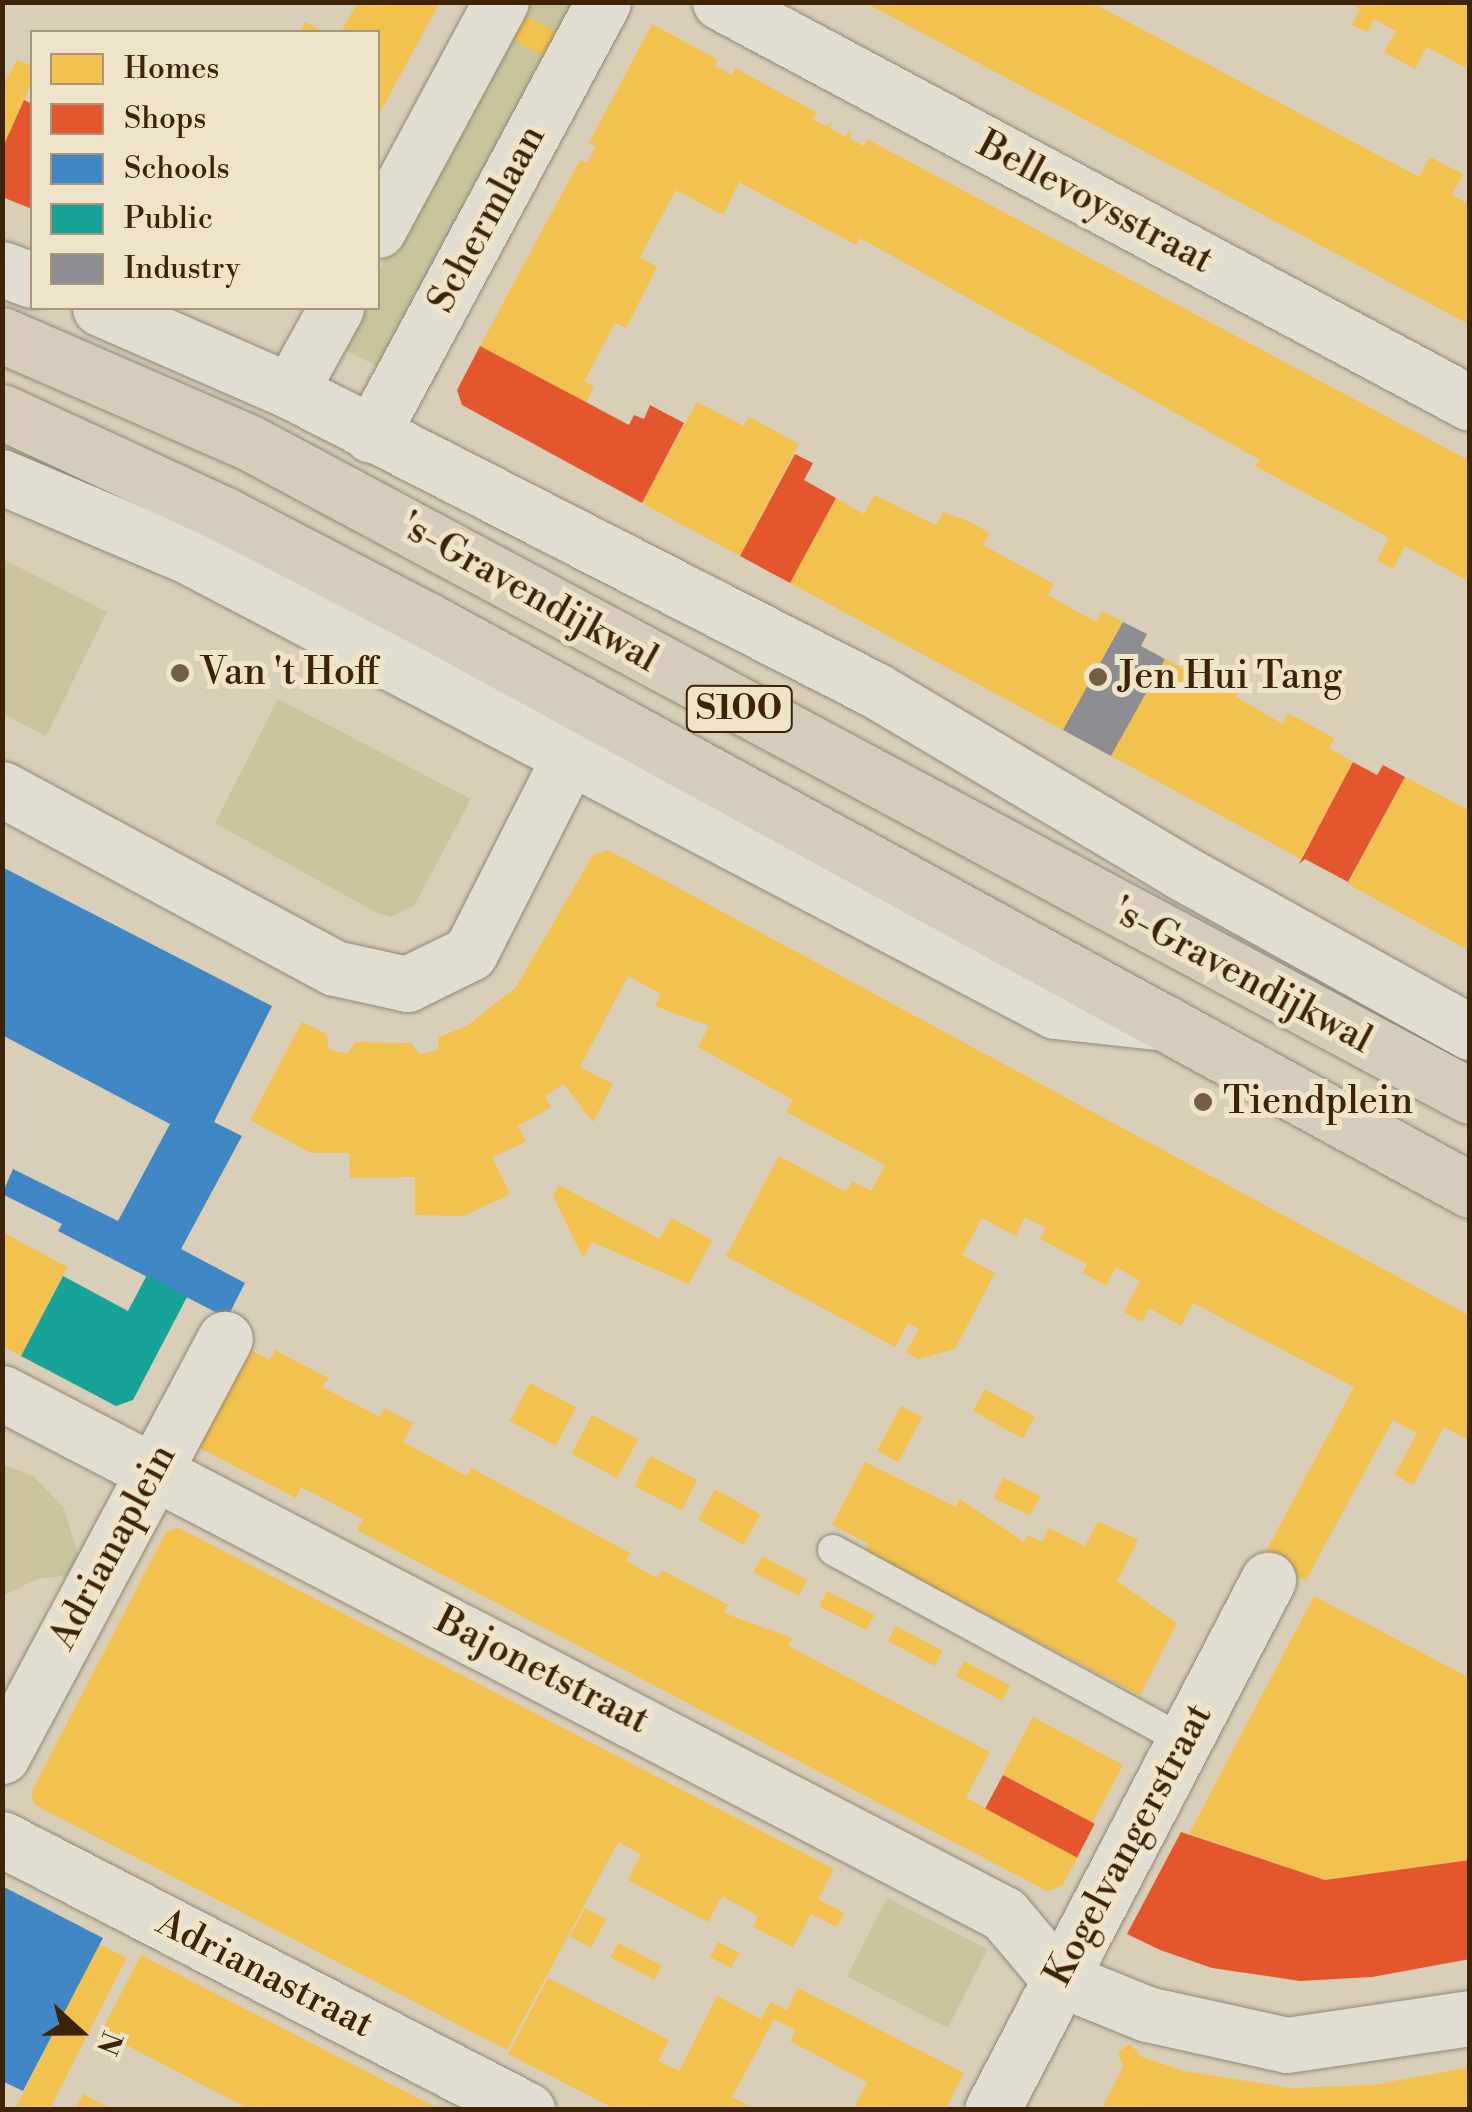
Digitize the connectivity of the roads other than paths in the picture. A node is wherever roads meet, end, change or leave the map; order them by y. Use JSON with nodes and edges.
{"nodes":[{"id":1,"x":501,"y":2,"type":"edge"},
{"id":2,"x":603,"y":2,"type":"edge"},
{"id":3,"x":720,"y":2,"type":"edge"},
{"id":4,"x":380,"y":226,"type":"edge"},
{"id":5,"x":2,"y":269,"type":"edge"},
{"id":6,"x":30,"y":279,"type":"edge"},
{"id":7,"x":105,"y":310,"type":"edge"},
{"id":8,"x":335,"y":310,"type":"edge"},
{"id":9,"x":2,"y":335,"type":"edge"},
{"id":10,"x":290,"y":391,"type":"junction"},
{"id":11,"x":1470,"y":403,"type":"edge"},
{"id":12,"x":2,"y":412,"type":"edge"},
{"id":13,"x":372,"y":435,"type":"junction"},
{"id":14,"x":2,"y":477,"type":"edge"},
{"id":15,"x":568,"y":760,"type":"junction"},
{"id":16,"x":2,"y":789,"type":"edge"},
{"id":17,"x":1173,"y":1023,"type":"junction"},
{"id":18,"x":1470,"y":1032,"type":"edge"},
{"id":19,"x":1470,"y":1096,"type":"edge"},
{"id":20,"x":1470,"y":1190,"type":"edge"},
{"id":21,"x":224,"y":1338,"type":"dead end"},
{"id":22,"x":2,"y":1393,"type":"edge"},
{"id":23,"x":153,"y":1470,"type":"junction"},
{"id":24,"x":833,"y":1550,"type":"dead end"},
{"id":25,"x":1268,"y":1580,"type":"dead end"},
{"id":26,"x":1184,"y":1740,"type":"junction"},
{"id":27,"x":2,"y":1756,"type":"edge"},
{"id":28,"x":2,"y":1838,"type":"edge"},
{"id":29,"x":1058,"y":1978,"type":"junction"},
{"id":30,"x":1470,"y":2018,"type":"edge"},
{"id":31,"x":527,"y":2110,"type":"edge"},
{"id":32,"x":992,"y":2110,"type":"edge"}],
"edges":[{"from":1,"to":4,"type":"street"},
{"from":2,"to":13,"type":"street","name":"Schermlaan"},
{"from":3,"to":11,"type":"street","name":"Bellevoysstraat"},
{"from":5,"to":6,"type":"street"},
{"from":7,"to":10,"type":"street","name":"'s-Gravendijkwal"},
{"from":8,"to":10,"type":"street"},
{"from":9,"to":19,"type":"main road","name":"'s-Gravendijkwal","number":"S100"},
{"from":10,"to":13,"type":"street","name":"'s-Gravendijkwal"},
{"from":12,"to":17,"type":"main road","name":"'s-Gravendijkwal","number":"S100"},
{"from":13,"to":18,"type":"street","name":"'s-Gravendijkwal"},
{"from":14,"to":15,"type":"street","name":"'s-Gravendijkwal"},
{"from":15,"to":16,"type":"street"},
{"from":15,"to":17,"type":"street","name":"'s-Gravendijkwal"},
{"from":17,"to":20,"type":"main road","name":"'s-Gravendijkwal","number":"S100"},
{"from":21,"to":23,"type":"street","name":"Adrianaplein"},
{"from":22,"to":23,"type":"street","name":"Bajonetstraat"},
{"from":23,"to":27,"type":"street","name":"Adrianaplein"},
{"from":23,"to":29,"type":"street","name":"Bajonetstraat"},
{"from":24,"to":26,"type":"lane"},
{"from":25,"to":26,"type":"street","name":"Kogelvangerstraat"},
{"from":26,"to":29,"type":"street","name":"Kogelvangerstraat"},
{"from":28,"to":31,"type":"street","name":"Adrianastraat"},
{"from":29,"to":30,"type":"street"},
{"from":29,"to":32,"type":"street","name":"Kogelvangerstraat"}]}
